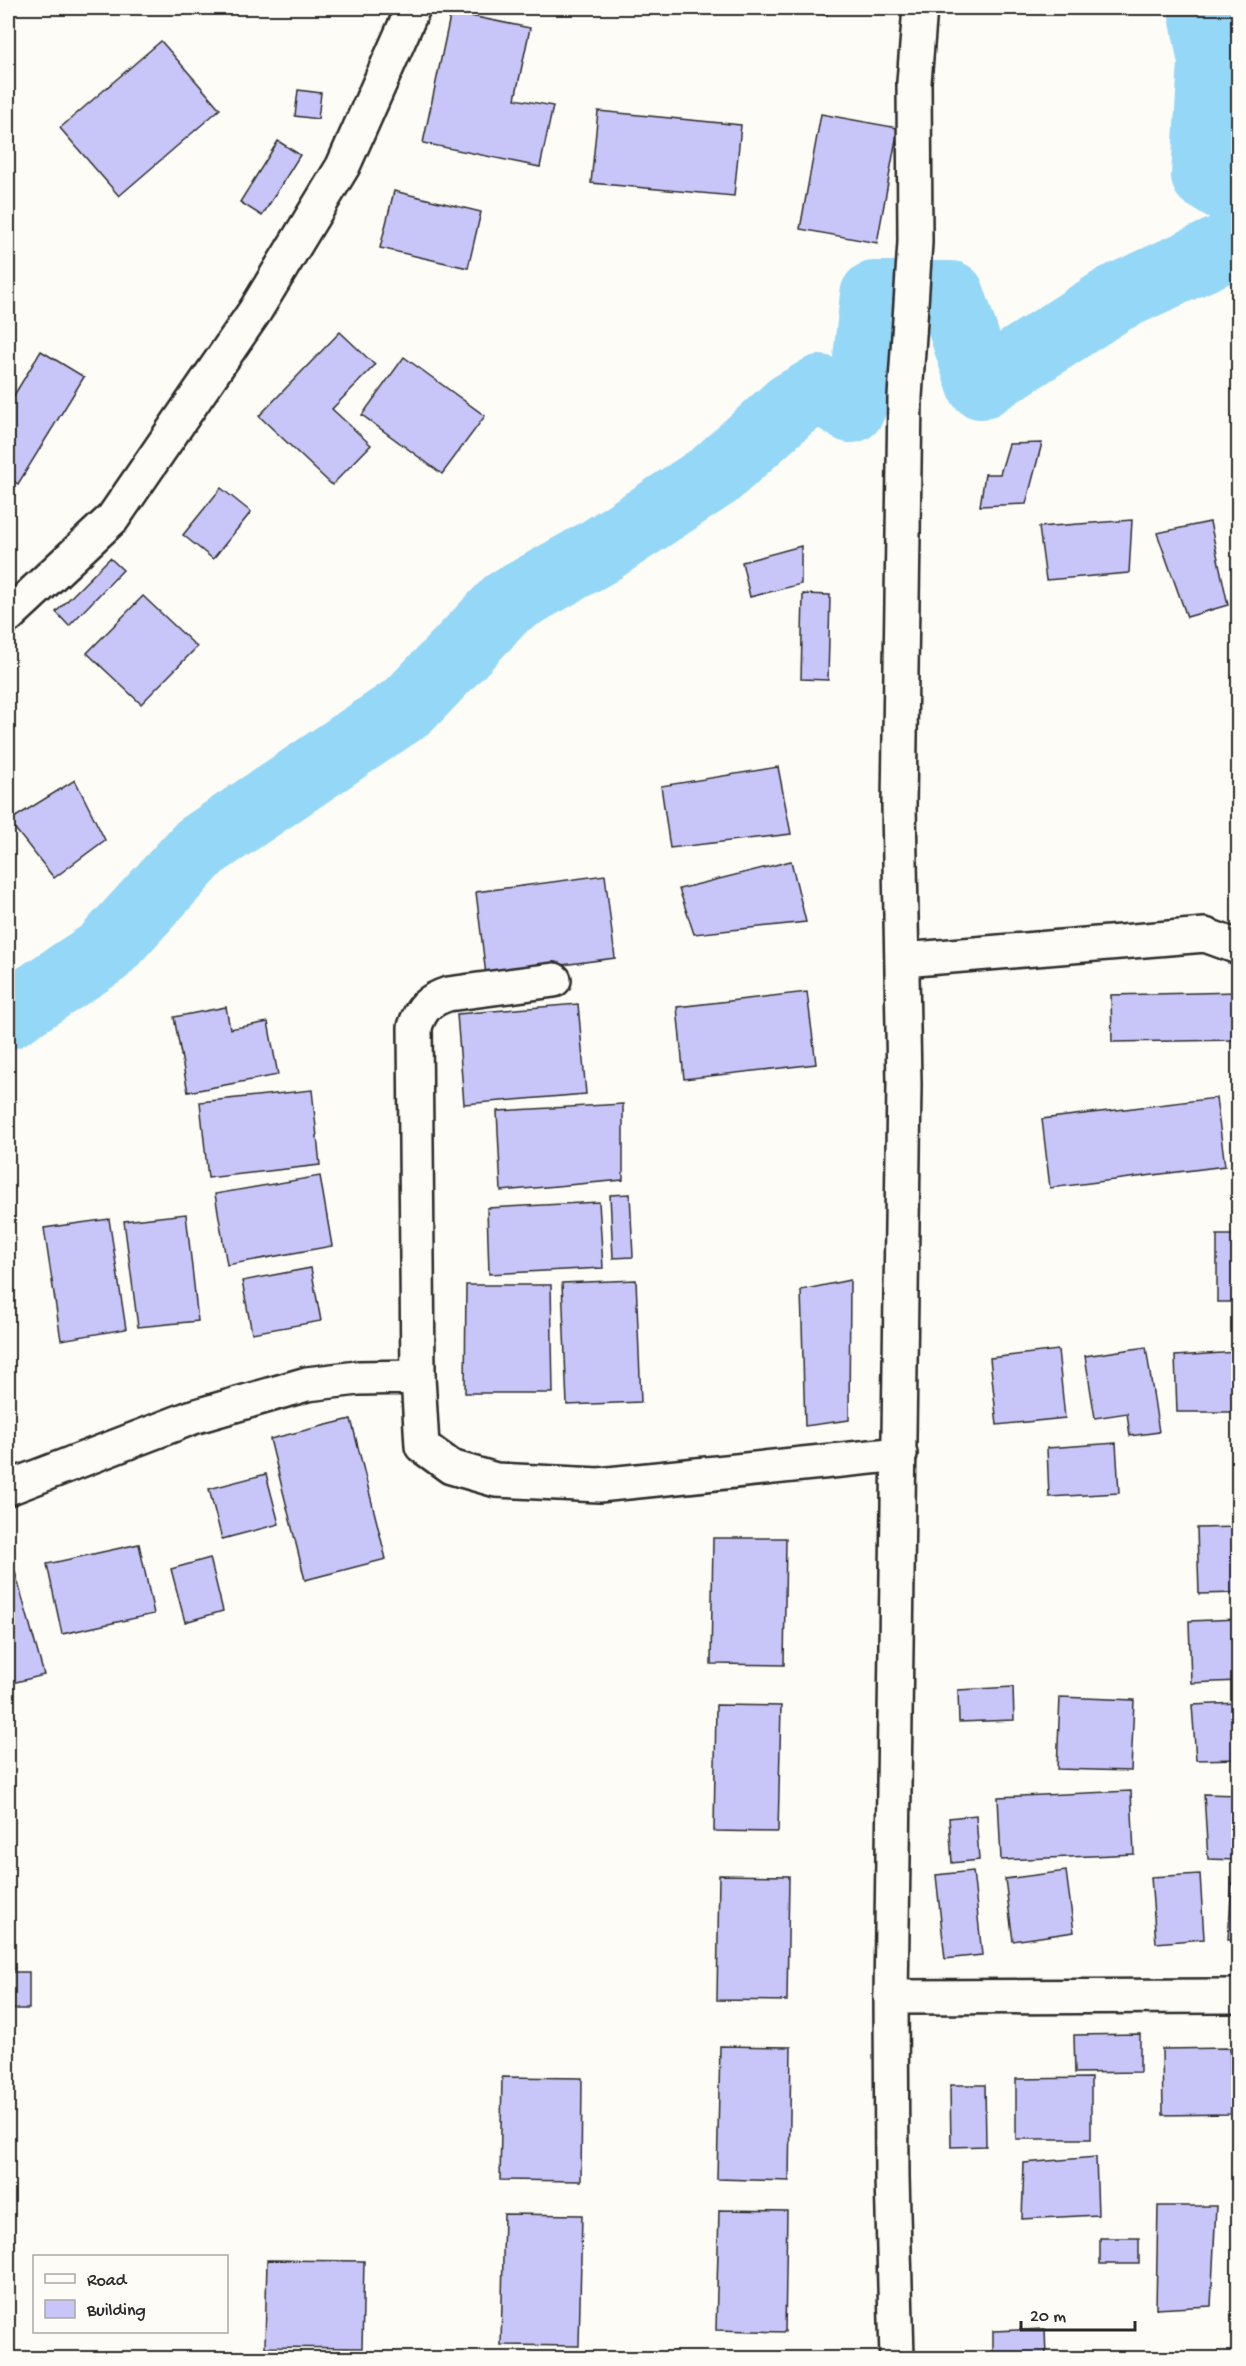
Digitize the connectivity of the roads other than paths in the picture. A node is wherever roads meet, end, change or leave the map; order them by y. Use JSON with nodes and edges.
{"nodes":[{"id":1,"x":413,"y":8,"type":"edge"},
{"id":2,"x":920,"y":8,"type":"edge"},
{"id":3,"x":8,"y":616,"type":"edge"},
{"id":4,"x":1239,"y":946,"type":"edge"},
{"id":5,"x":903,"y":960,"type":"junction"},
{"id":6,"x":554,"y":980,"type":"dead end"},
{"id":7,"x":418,"y":1377,"type":"junction"},
{"id":8,"x":900,"y":1454,"type":"junction"},
{"id":9,"x":8,"y":1488,"type":"edge"},
{"id":10,"x":1239,"y":1996,"type":"edge"},
{"id":11,"x":891,"y":1997,"type":"junction"},
{"id":12,"x":897,"y":2358,"type":"edge"}],
"edges":[{"from":1,"to":3,"type":"street"},
{"from":2,"to":5,"type":"street"},
{"from":4,"to":5,"type":"street"},
{"from":5,"to":8,"type":"street"},
{"from":6,"to":7,"type":"street"},
{"from":7,"to":8,"type":"street"},
{"from":7,"to":9,"type":"street"},
{"from":8,"to":11,"type":"street"},
{"from":10,"to":11,"type":"street"},
{"from":11,"to":12,"type":"street"}]}
